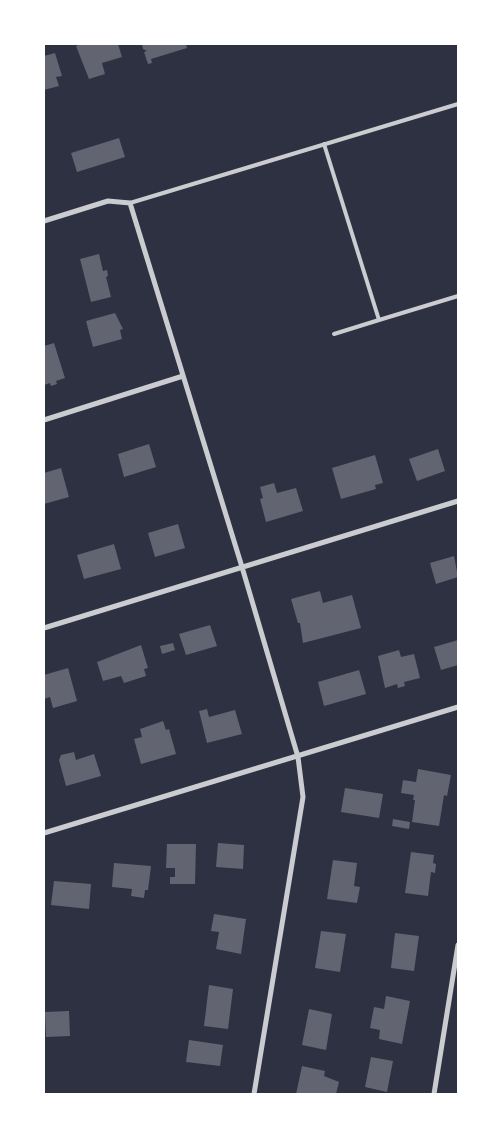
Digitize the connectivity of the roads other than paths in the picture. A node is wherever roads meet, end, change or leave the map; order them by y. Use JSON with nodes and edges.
{"nodes":[{"id":1,"x":458,"y":104,"type":"edge"},
{"id":2,"x":324,"y":144,"type":"junction"},
{"id":3,"x":130,"y":204,"type":"junction"},
{"id":4,"x":44,"y":221,"type":"edge"},
{"id":5,"x":458,"y":296,"type":"edge"},
{"id":6,"x":379,"y":320,"type":"junction"},
{"id":7,"x":334,"y":334,"type":"dead end"},
{"id":8,"x":183,"y":376,"type":"junction"},
{"id":9,"x":44,"y":420,"type":"edge"},
{"id":10,"x":458,"y":501,"type":"edge"},
{"id":11,"x":242,"y":567,"type":"junction"},
{"id":12,"x":44,"y":628,"type":"edge"},
{"id":13,"x":458,"y":707,"type":"edge"},
{"id":14,"x":298,"y":757,"type":"junction"},
{"id":15,"x":44,"y":833,"type":"edge"},
{"id":16,"x":458,"y":945,"type":"edge"},
{"id":17,"x":254,"y":1094,"type":"edge"},
{"id":18,"x":434,"y":1094,"type":"edge"}],
"edges":[{"from":1,"to":2,"type":"lane"},
{"from":2,"to":3,"type":"lane"},
{"from":2,"to":6,"type":"lane"},
{"from":3,"to":4,"type":"street"},
{"from":3,"to":8,"type":"street"},
{"from":5,"to":6,"type":"lane"},
{"from":6,"to":7,"type":"lane"},
{"from":8,"to":9,"type":"street"},
{"from":8,"to":11,"type":"street"},
{"from":10,"to":11,"type":"street"},
{"from":11,"to":12,"type":"street"},
{"from":11,"to":14,"type":"street"},
{"from":13,"to":14,"type":"street"},
{"from":14,"to":15,"type":"street"},
{"from":14,"to":17,"type":"street"},
{"from":16,"to":18,"type":"street"}]}
